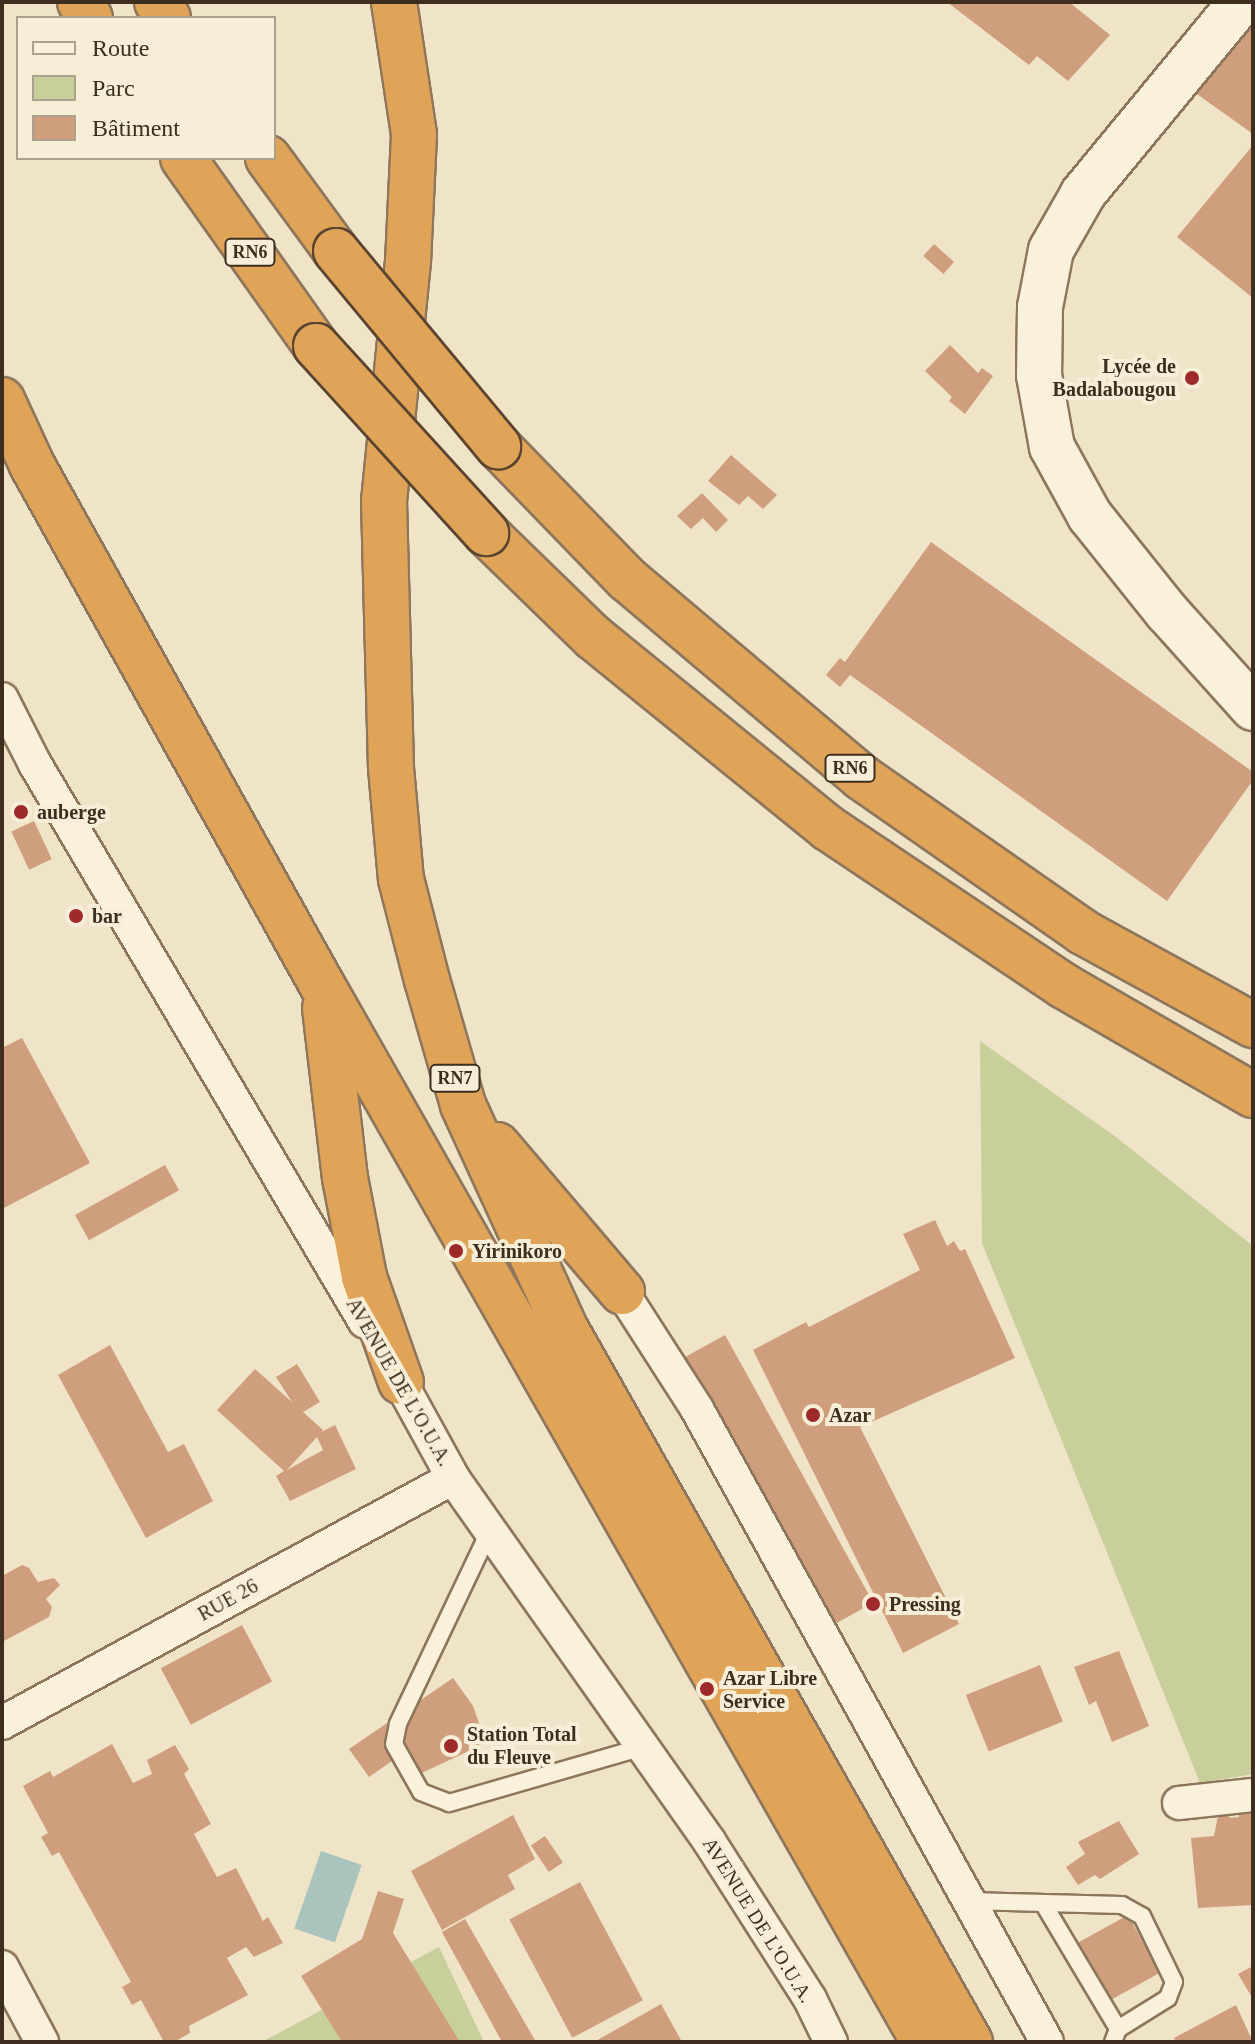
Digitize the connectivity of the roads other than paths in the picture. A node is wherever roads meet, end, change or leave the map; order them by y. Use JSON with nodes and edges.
{"nodes":[{"id":1,"x":394,"y":2,"type":"edge"},
{"id":2,"x":1241,"y":2,"type":"edge"},
{"id":3,"x":184,"y":160,"type":"edge"},
{"id":4,"x":269,"y":160,"type":"edge"},
{"id":5,"x":2,"y":400,"type":"edge"},
{"id":6,"x":2,"y":699,"type":"edge"},
{"id":7,"x":1253,"y":708,"type":"edge"},
{"id":8,"x":322,"y":985,"type":"junction"},
{"id":9,"x":1253,"y":1025,"type":"edge"},
{"id":10,"x":1253,"y":1095,"type":"edge"},
{"id":11,"x":463,"y":1105,"type":"junction"},
{"id":12,"x":622,"y":1292,"type":"joint"},
{"id":13,"x":401,"y":1382,"type":"junction"},
{"id":14,"x":453,"y":1478,"type":"junction"},
{"id":15,"x":490,"y":1529,"type":"junction"},
{"id":16,"x":2,"y":1723,"type":"edge"},
{"id":17,"x":643,"y":1747,"type":"junction"},
{"id":18,"x":1253,"y":1795,"type":"edge"},
{"id":19,"x":1179,"y":1803,"type":"dead end"},
{"id":20,"x":968,"y":1901,"type":"junction"},
{"id":21,"x":1043,"y":1903,"type":"junction"},
{"id":22,"x":2,"y":1967,"type":"edge"},
{"id":23,"x":1115,"y":2036,"type":"edge"},
{"id":24,"x":42,"y":2042,"type":"edge"},
{"id":25,"x":831,"y":2042,"type":"edge"},
{"id":26,"x":924,"y":2042,"type":"edge"},
{"id":27,"x":970,"y":2042,"type":"edge"},
{"id":28,"x":1047,"y":2042,"type":"edge"}],
"edges":[{"from":1,"to":11,"type":"highway","number":"RN7"},
{"from":2,"to":7,"type":"street"},
{"from":3,"to":10,"type":"highway","number":"RN6","bridge":true},
{"from":4,"to":9,"type":"highway","number":"RN6","bridge":true},
{"from":5,"to":8,"type":"highway"},
{"from":6,"to":13,"type":"street","name":"AVENUE DE L'O.U.A."},
{"from":8,"to":13,"type":"highway"},
{"from":8,"to":26,"type":"highway"},
{"from":11,"to":12,"type":"highway"},
{"from":11,"to":27,"type":"highway","number":"RN7"},
{"from":12,"to":20,"type":"street"},
{"from":13,"to":14,"type":"street","name":"AVENUE DE L'O.U.A."},
{"from":14,"to":15,"type":"street","name":"AVENUE DE L'O.U.A."},
{"from":14,"to":16,"type":"street","name":"RUE 26"},
{"from":15,"to":17,"type":"street","name":"AVENUE DE L'O.U.A."},
{"from":15,"to":17,"type":"lane"},
{"from":17,"to":25,"type":"street","name":"AVENUE DE L'O.U.A."},
{"from":18,"to":19,"type":"street"},
{"from":20,"to":21,"type":"lane"},
{"from":20,"to":28,"type":"street"},
{"from":21,"to":23,"type":"lane"},
{"from":21,"to":23,"type":"lane"},
{"from":22,"to":24,"type":"street"}]}
